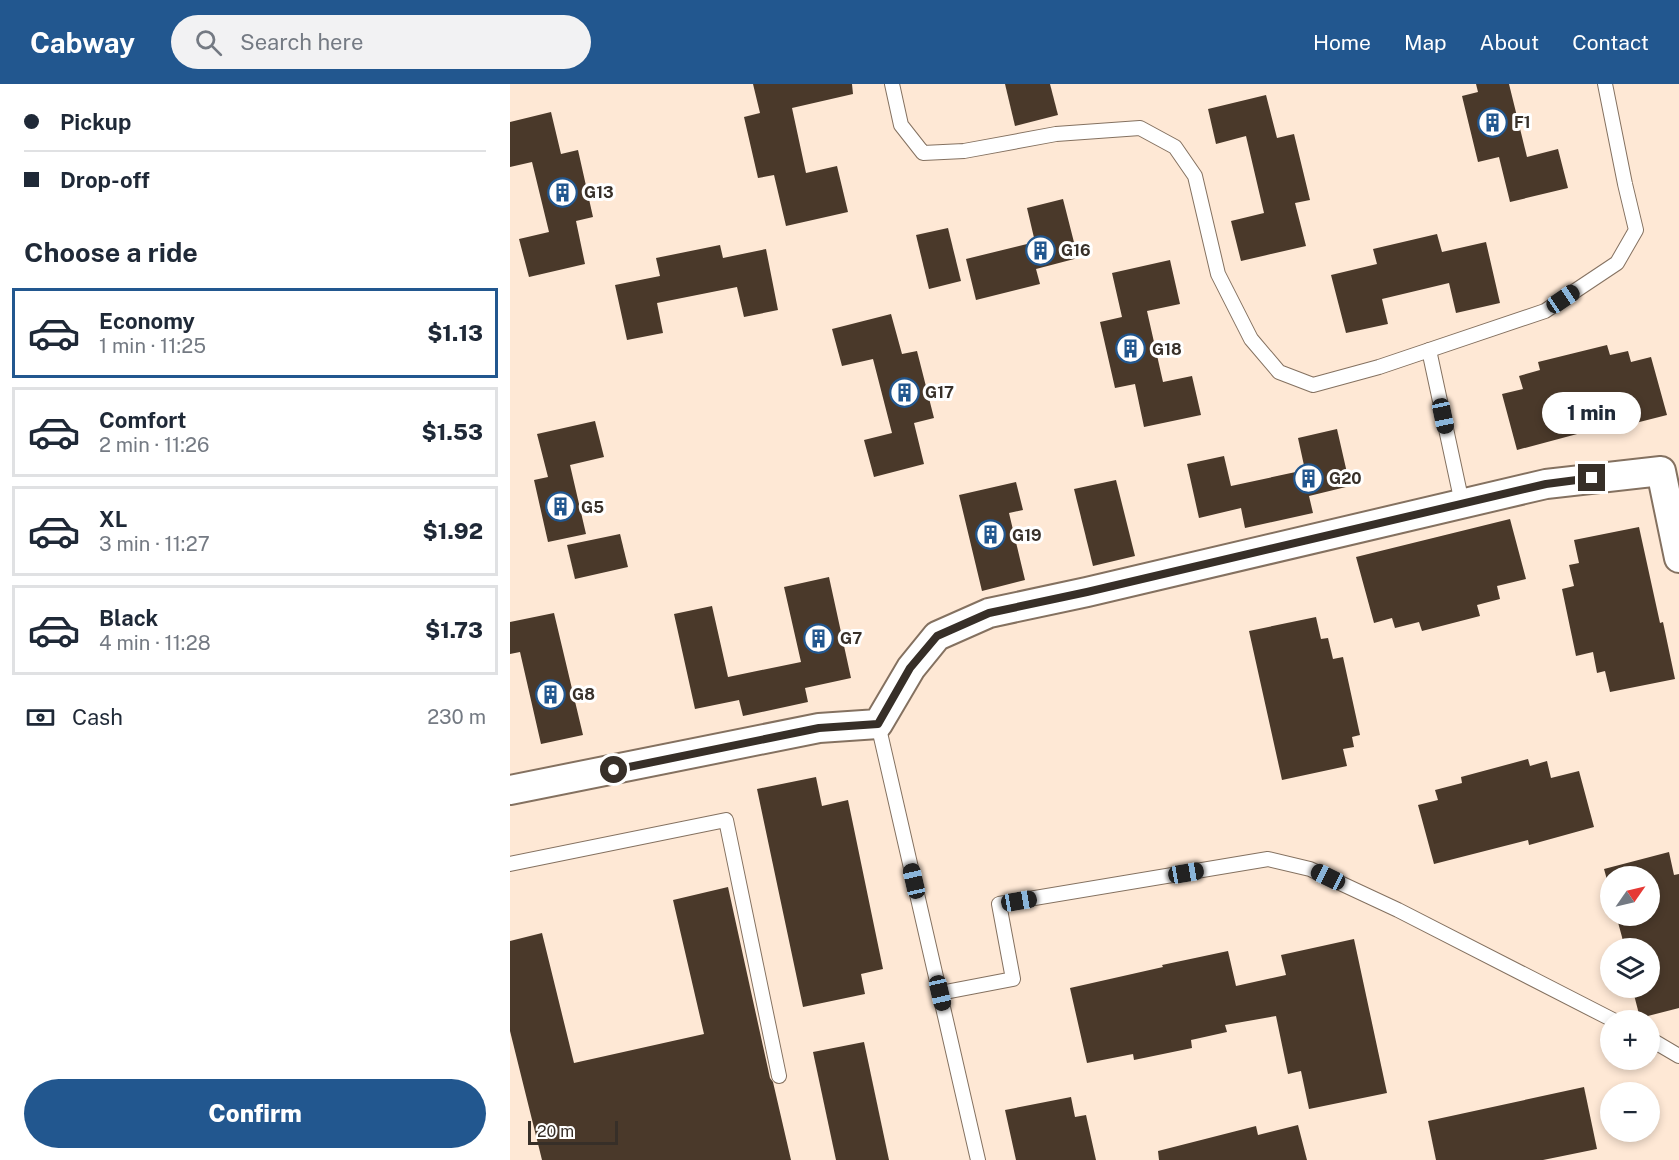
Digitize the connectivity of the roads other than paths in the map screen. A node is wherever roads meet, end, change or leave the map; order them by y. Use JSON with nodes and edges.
{"nodes":[{"id":1,"x":892,"y":84,"type":"edge"},
{"id":2,"x":1605,"y":84,"type":"edge"},
{"id":3,"x":1429,"y":350,"type":"junction"},
{"id":4,"x":1462,"y":503,"type":"junction"},
{"id":5,"x":1679,"y":558,"type":"edge"},
{"id":6,"x":878,"y":724,"type":"junction"},
{"id":7,"x":510,"y":790,"type":"edge"},
{"id":8,"x":510,"y":864,"type":"edge"},
{"id":9,"x":940,"y":993,"type":"junction"},
{"id":10,"x":1600,"y":1014,"type":"edge"},
{"id":11,"x":1660,"y":1044,"type":"edge"},
{"id":12,"x":1679,"y":1056,"type":"edge"},
{"id":13,"x":779,"y":1076,"type":"dead end"},
{"id":14,"x":978,"y":1160,"type":"edge"}],
"edges":[{"from":1,"to":3,"type":"lane"},
{"from":2,"to":3,"type":"lane"},
{"from":3,"to":4,"type":"lane"},
{"from":4,"to":5,"type":"street"},
{"from":4,"to":6,"type":"street"},
{"from":6,"to":7,"type":"street"},
{"from":6,"to":9,"type":"lane"},
{"from":8,"to":13,"type":"lane"},
{"from":9,"to":10,"type":"lane"},
{"from":9,"to":14,"type":"lane"},
{"from":11,"to":12,"type":"lane"}]}
